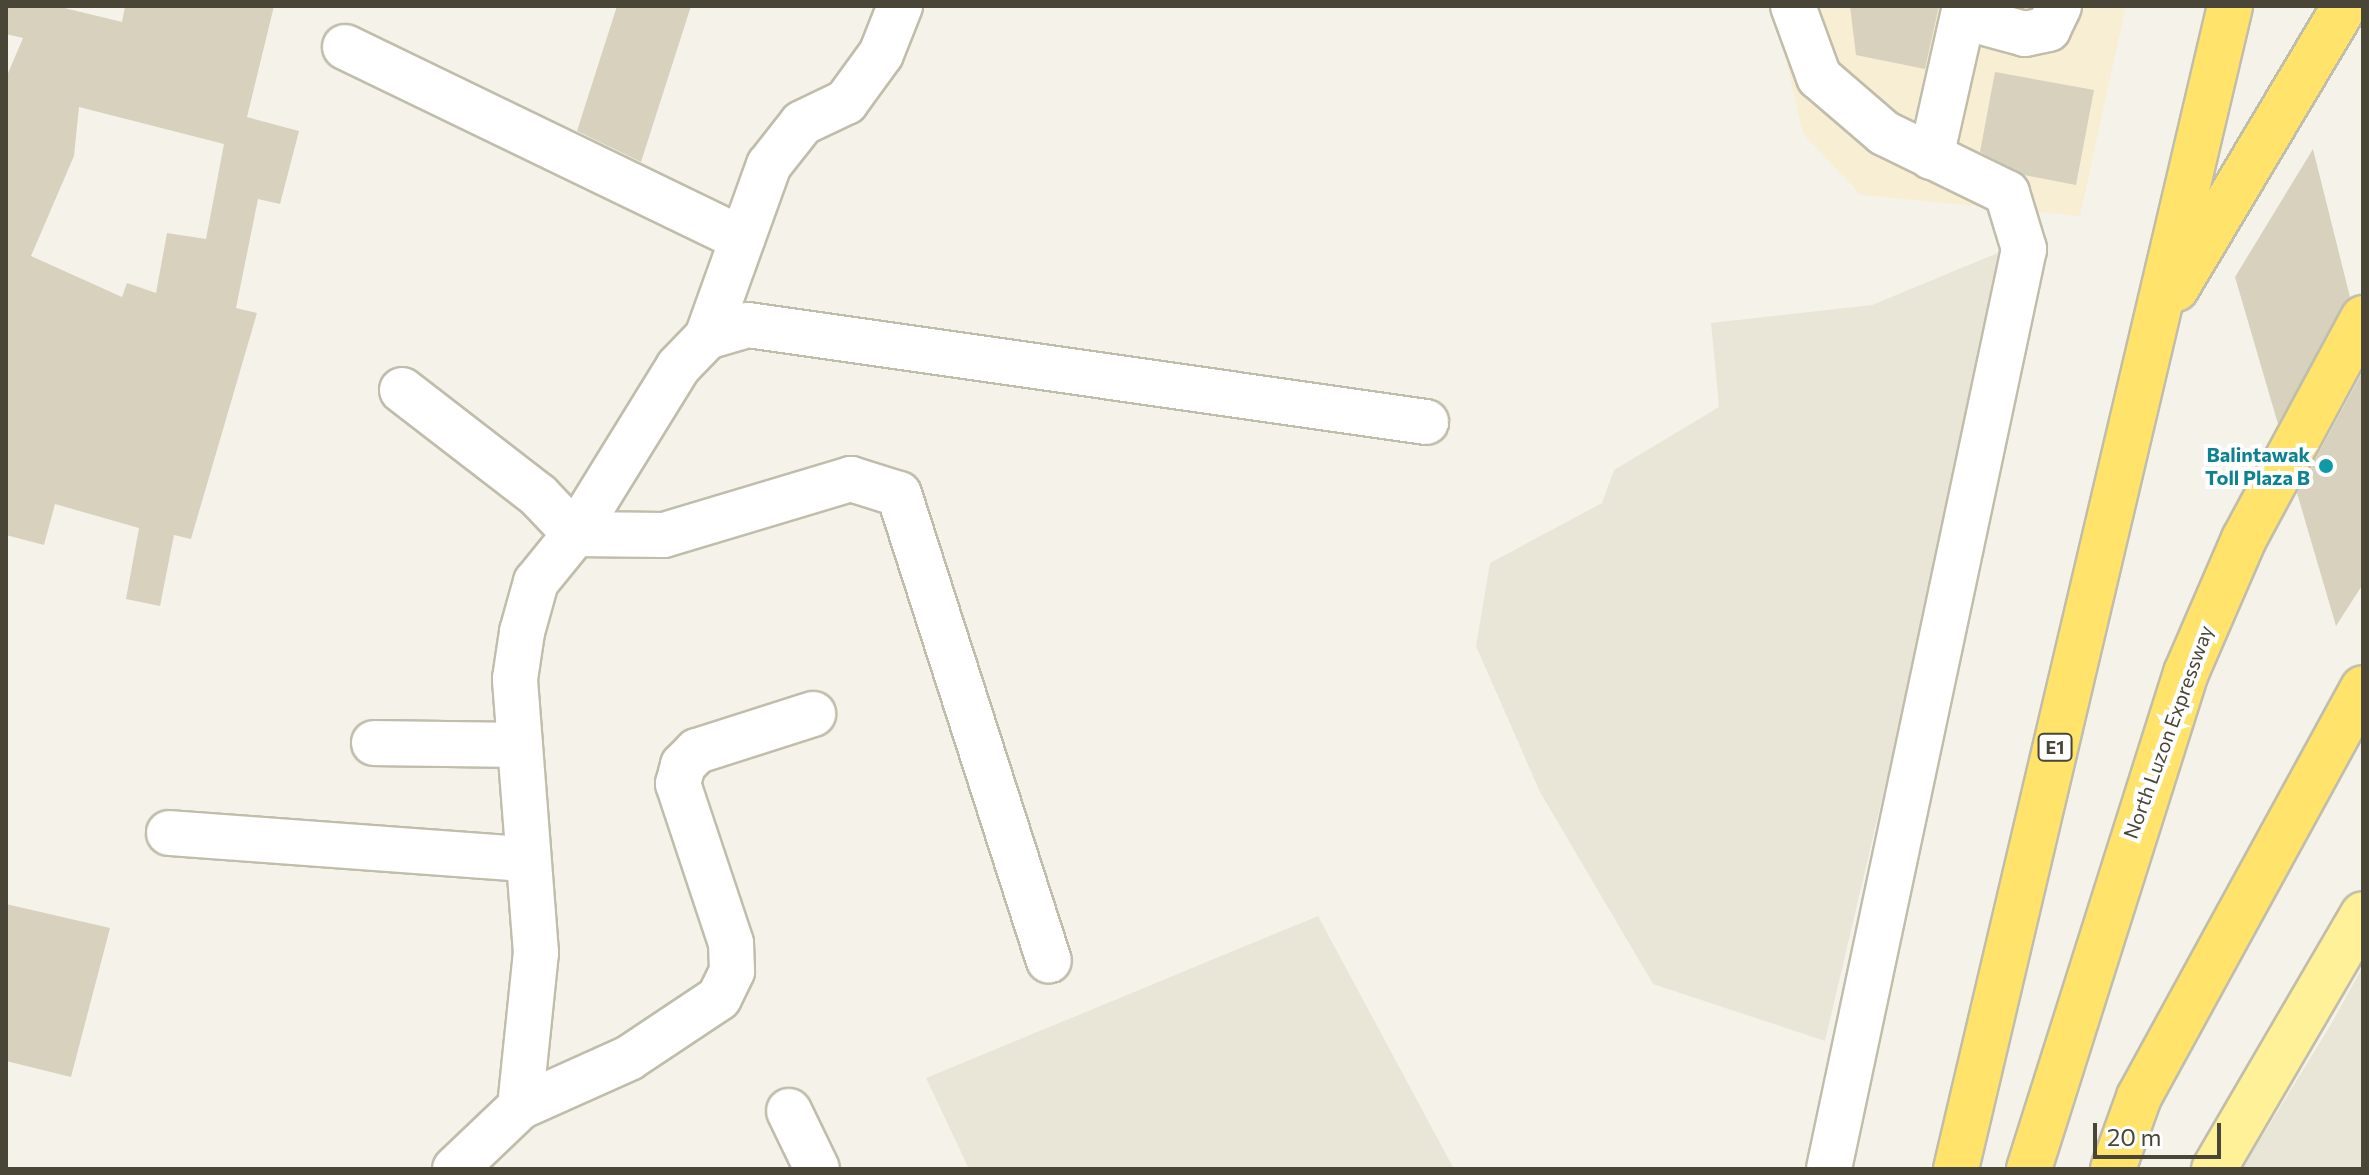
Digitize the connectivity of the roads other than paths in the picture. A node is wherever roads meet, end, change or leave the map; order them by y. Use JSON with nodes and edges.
{"nodes":[{"id":1,"x":900,"y":6,"type":"edge"},
{"id":2,"x":1793,"y":6,"type":"edge"},
{"id":3,"x":2059,"y":6,"type":"edge"},
{"id":4,"x":2230,"y":6,"type":"edge"},
{"id":5,"x":2345,"y":6,"type":"edge"},
{"id":6,"x":1964,"y":12,"type":"edge"},
{"id":7,"x":345,"y":47,"type":"dead end"},
{"id":8,"x":1931,"y":157,"type":"junction"},
{"id":9,"x":742,"y":239,"type":"junction"},
{"id":10,"x":2363,"y":318,"type":"edge"},
{"id":11,"x":2155,"y":326,"type":"junction"},
{"id":12,"x":707,"y":337,"type":"junction"},
{"id":13,"x":402,"y":390,"type":"dead end"},
{"id":14,"x":1426,"y":422,"type":"dead end"},
{"id":15,"x":575,"y":534,"type":"junction"},
{"id":16,"x":2363,"y":688,"type":"edge"},
{"id":17,"x":813,"y":714,"type":"dead end"},
{"id":18,"x":374,"y":743,"type":"dead end"},
{"id":19,"x":520,"y":745,"type":"junction"},
{"id":20,"x":169,"y":833,"type":"dead end"},
{"id":21,"x":527,"y":859,"type":"junction"},
{"id":22,"x":2363,"y":914,"type":"edge"},
{"id":23,"x":1049,"y":961,"type":"dead end"},
{"id":24,"x":520,"y":1107,"type":"junction"},
{"id":25,"x":789,"y":1111,"type":"dead end"},
{"id":26,"x":455,"y":1169,"type":"edge"},
{"id":27,"x":817,"y":1169,"type":"edge"},
{"id":28,"x":1829,"y":1169,"type":"edge"},
{"id":29,"x":1956,"y":1169,"type":"edge"},
{"id":30,"x":2029,"y":1169,"type":"edge"},
{"id":31,"x":2113,"y":1169,"type":"edge"},
{"id":32,"x":2214,"y":1169,"type":"edge"}],
"edges":[{"from":1,"to":9,"type":"lane"},
{"from":2,"to":8,"type":"lane"},
{"from":3,"to":6,"type":"lane"},
{"from":4,"to":11,"type":"highway","number":"E1"},
{"from":5,"to":11,"type":"highway","number":"E1"},
{"from":6,"to":8,"type":"lane"},
{"from":7,"to":9,"type":"lane"},
{"from":8,"to":28,"type":"lane"},
{"from":9,"to":12,"type":"lane"},
{"from":10,"to":30,"type":"highway","name":"North Luzon Expressway"},
{"from":11,"to":29,"type":"highway","number":"E1"},
{"from":12,"to":14,"type":"lane"},
{"from":12,"to":15,"type":"lane"},
{"from":13,"to":15,"type":"lane"},
{"from":15,"to":19,"type":"lane"},
{"from":15,"to":23,"type":"lane"},
{"from":16,"to":31,"type":"highway"},
{"from":17,"to":24,"type":"lane"},
{"from":18,"to":19,"type":"lane"},
{"from":19,"to":21,"type":"lane"},
{"from":20,"to":21,"type":"lane"},
{"from":21,"to":24,"type":"lane"},
{"from":22,"to":32,"type":"main road"},
{"from":24,"to":26,"type":"lane"},
{"from":25,"to":27,"type":"lane"}]}
